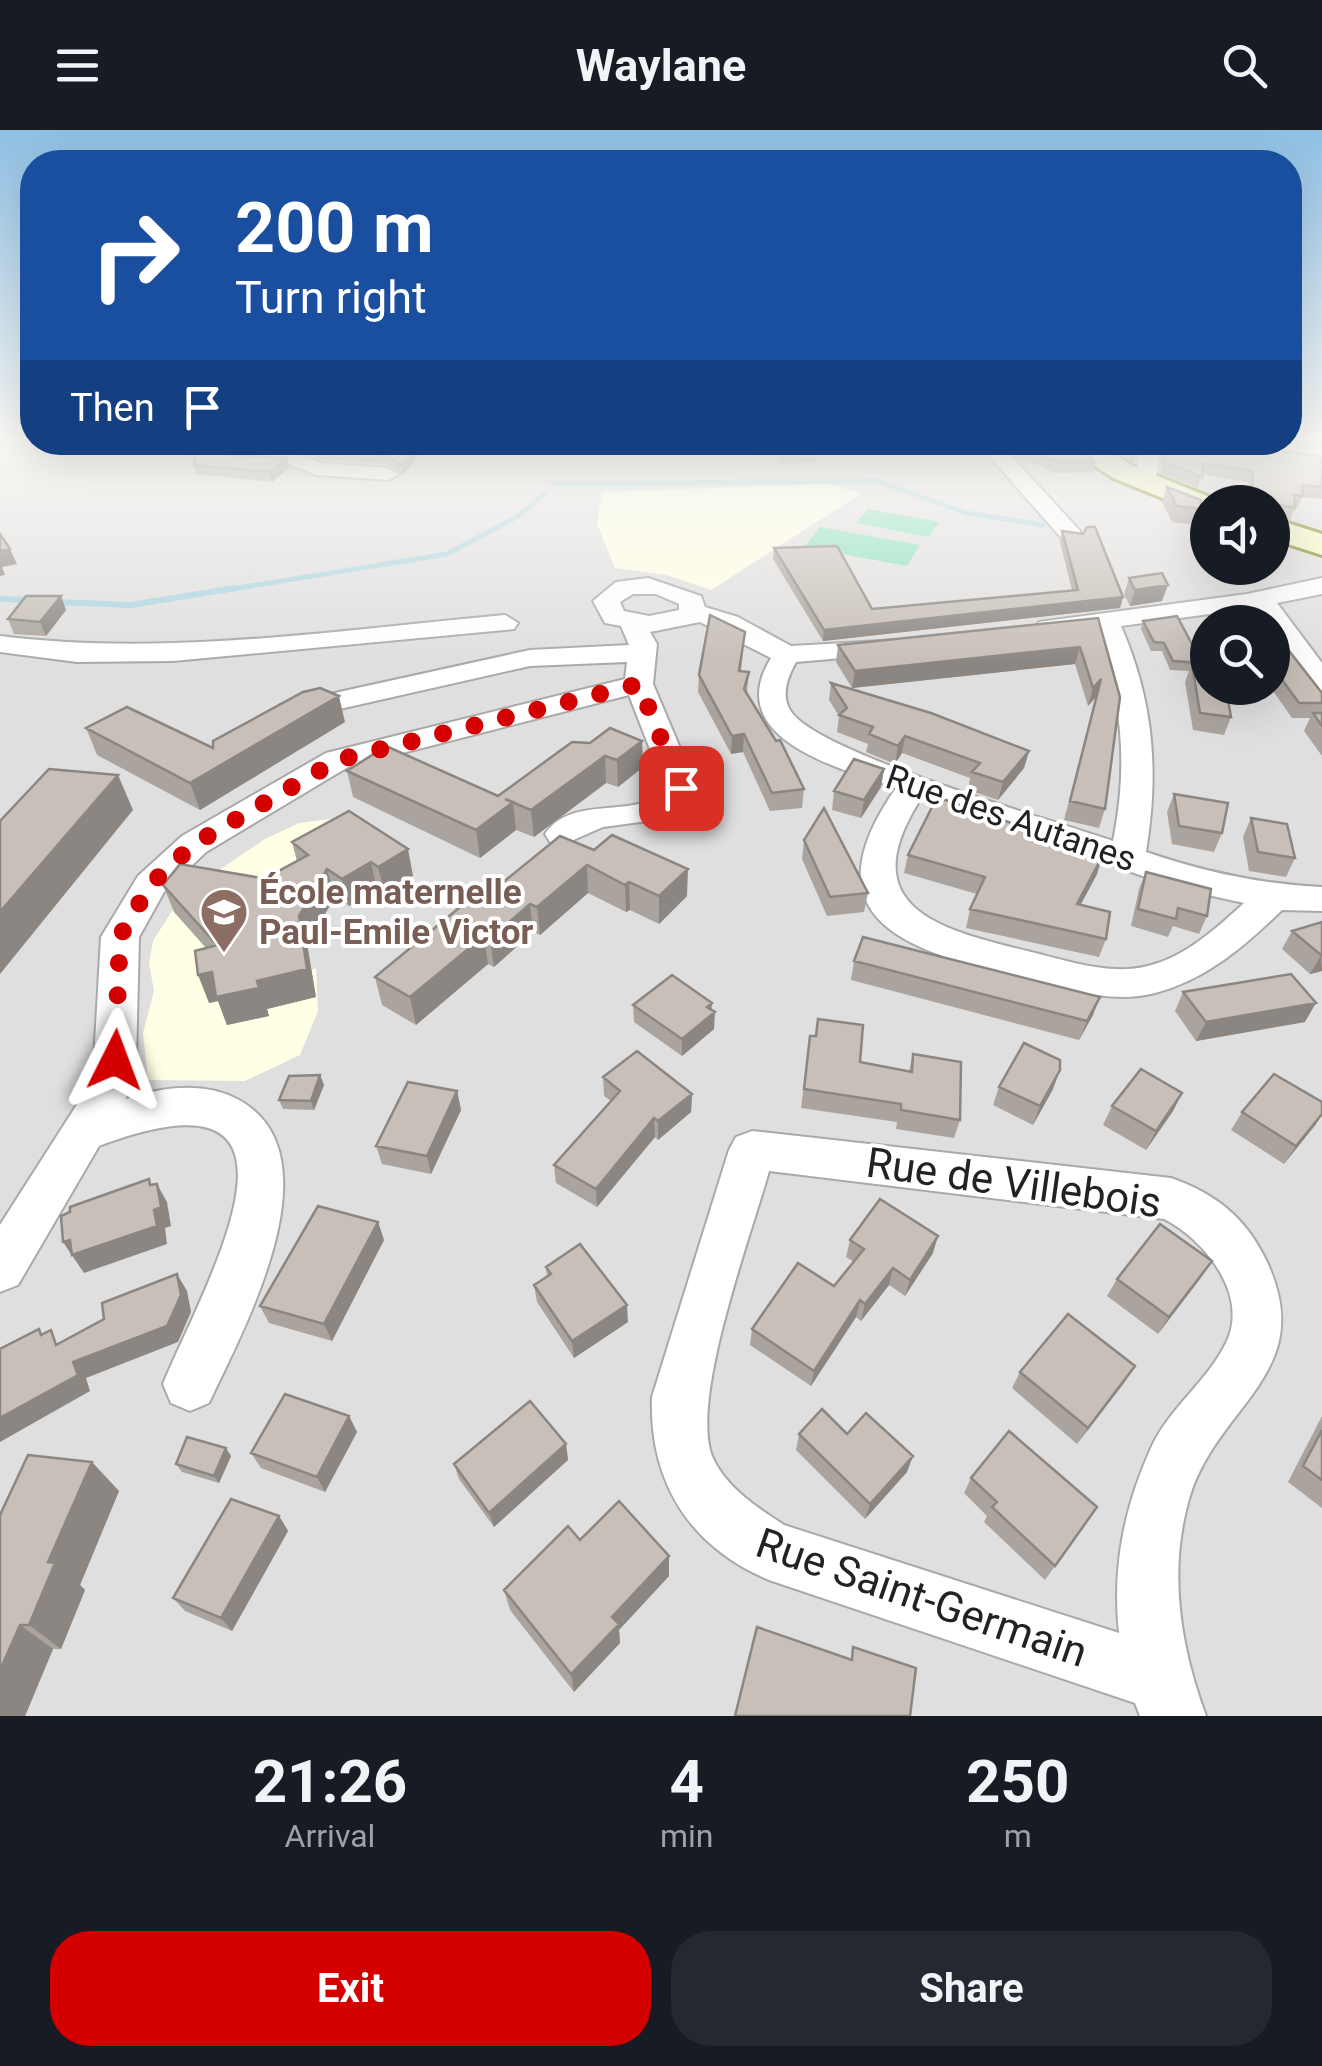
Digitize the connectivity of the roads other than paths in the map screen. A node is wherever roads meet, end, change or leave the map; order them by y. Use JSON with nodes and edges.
{"nodes":[{"id":1,"x":1053,"y":515,"type":"edge"},
{"id":2,"x":1072,"y":536,"type":"edge"},
{"id":3,"x":1322,"y":586,"type":"edge"},
{"id":4,"x":1260,"y":599,"type":"junction"},
{"id":5,"x":680,"y":617,"type":"junction"},
{"id":6,"x":505,"y":622,"type":"dead end"},
{"id":7,"x":1106,"y":622,"type":"junction"},
{"id":8,"x":1028,"y":631,"type":"edge"},
{"id":9,"x":0,"y":644,"type":"edge"},
{"id":10,"x":911,"y":644,"type":"edge"},
{"id":11,"x":639,"y":651,"type":"junction"},
{"id":12,"x":786,"y":655,"type":"junction"},
{"id":13,"x":1322,"y":682,"type":"edge"},
{"id":14,"x":266,"y":724,"type":"edge"},
{"id":15,"x":914,"y":785,"type":"junction"},
{"id":16,"x":562,"y":834,"type":"edge"},
{"id":17,"x":1127,"y":860,"type":"junction"},
{"id":18,"x":1273,"y":897,"type":"junction"},
{"id":19,"x":1322,"y":899,"type":"edge"},
{"id":20,"x":87,"y":1132,"type":"junction"},
{"id":21,"x":752,"y":1150,"type":"joint"},
{"id":22,"x":0,"y":1269,"type":"edge"},
{"id":23,"x":190,"y":1384,"type":"dead end"},
{"id":24,"x":1165,"y":1697,"type":"edge"}],
"edges":[{"from":1,"to":2,"type":"street"},
{"from":3,"to":4,"type":"street"},
{"from":4,"to":7,"type":"street"},
{"from":4,"to":13,"type":"street"},
{"from":5,"to":11,"type":"street"},
{"from":5,"to":11,"type":"street"},
{"from":5,"to":12,"type":"street"},
{"from":6,"to":9,"type":"street"},
{"from":7,"to":8,"type":"street"},
{"from":7,"to":17,"type":"street"},
{"from":10,"to":12,"type":"street"},
{"from":11,"to":14,"type":"street"},
{"from":11,"to":16,"type":"street"},
{"from":11,"to":20,"type":"street"},
{"from":12,"to":15,"type":"street","name":"Rue des Autanes"},
{"from":15,"to":17,"type":"street","name":"Rue des Autanes"},
{"from":15,"to":18,"type":"street"},
{"from":17,"to":18,"type":"street","name":"Rue des Autanes"},
{"from":18,"to":19,"type":"street","name":"Rue des Autanes"},
{"from":20,"to":22,"type":"street"},
{"from":20,"to":23,"type":"street"},
{"from":21,"to":24,"type":"street","name":"Rue Saint-Germain"},
{"from":21,"to":24,"type":"street","name":"Rue de Villebois"}]}
